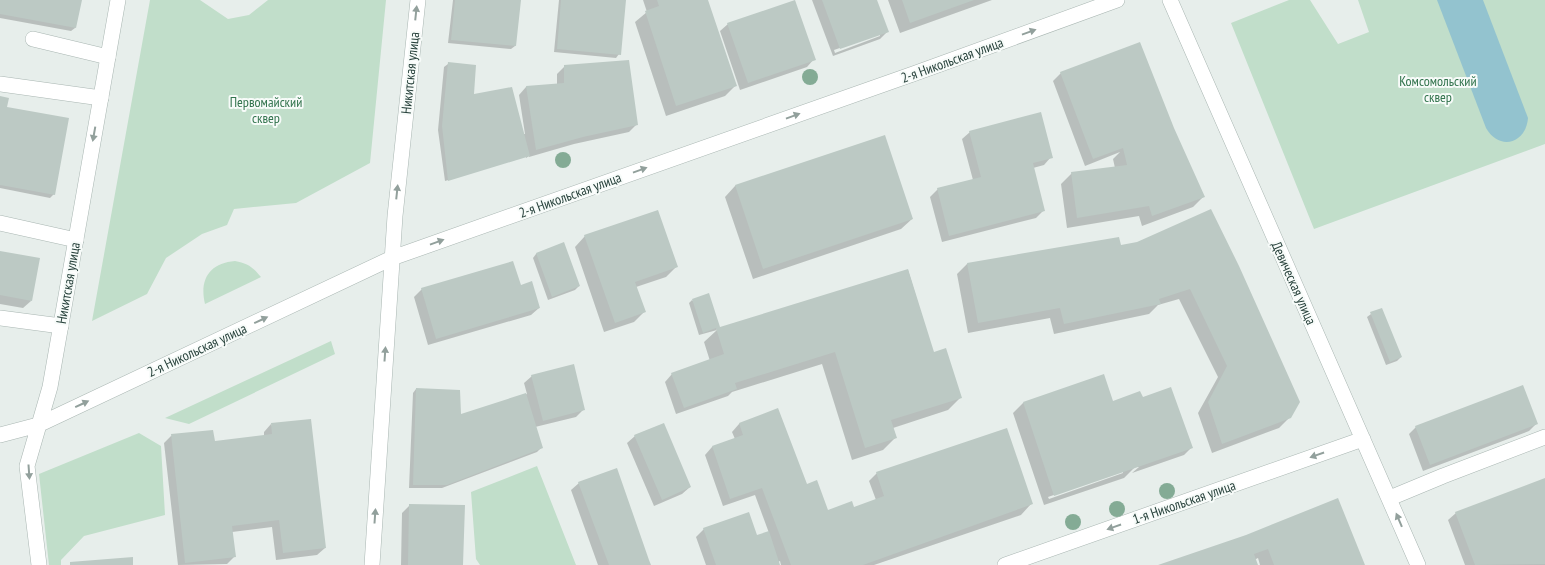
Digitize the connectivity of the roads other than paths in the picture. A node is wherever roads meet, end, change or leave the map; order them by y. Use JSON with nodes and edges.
{"nodes":[{"id":1,"x":118,"y":0,"type":"edge"},
{"id":2,"x":418,"y":0,"type":"edge"},
{"id":3,"x":1116,"y":0,"type":"edge"},
{"id":4,"x":1170,"y":0,"type":"edge"},
{"id":5,"x":33,"y":39,"type":"dead end"},
{"id":6,"x":108,"y":57,"type":"junction"},
{"id":7,"x":0,"y":84,"type":"edge"},
{"id":8,"x":101,"y":98,"type":"junction"},
{"id":9,"x":0,"y":223,"type":"edge"},
{"id":10,"x":76,"y":240,"type":"junction"},
{"id":11,"x":392,"y":258,"type":"junction"},
{"id":12,"x":0,"y":318,"type":"edge"},
{"id":13,"x":61,"y":326,"type":"junction"},
{"id":14,"x":38,"y":425,"type":"junction"},
{"id":15,"x":0,"y":435,"type":"edge"},
{"id":16,"x":1545,"y":437,"type":"edge"},
{"id":17,"x":1363,"y":439,"type":"junction"},
{"id":18,"x":1390,"y":498,"type":"junction"},
{"id":19,"x":39,"y":565,"type":"edge"},
{"id":20,"x":372,"y":565,"type":"edge"},
{"id":21,"x":1005,"y":565,"type":"edge"},
{"id":22,"x":1418,"y":565,"type":"edge"}],
"edges":[{"from":1,"to":6,"type":"street","name":"Никитская улица"},
{"from":11,"to":2,"type":"street","name":"Никитская улица","one_way":true},
{"from":11,"to":3,"type":"street","name":"2-я Никольская улица","one_way":true},
{"from":4,"to":17,"type":"street","name":"Девическая улица"},
{"from":5,"to":6,"type":"street"},
{"from":6,"to":8,"type":"street","name":"Никитская улица"},
{"from":7,"to":8,"type":"street"},
{"from":8,"to":10,"type":"street","name":"Никитская улица","one_way":true},
{"from":9,"to":10,"type":"street"},
{"from":10,"to":13,"type":"street","name":"Никитская улица"},
{"from":14,"to":11,"type":"street","name":"2-я Никольская улица","one_way":true},
{"from":20,"to":11,"type":"street","name":"Никитская улица","one_way":true},
{"from":12,"to":13,"type":"street"},
{"from":13,"to":14,"type":"street","name":"Никитская улица"},
{"from":14,"to":15,"type":"street","name":"2-я Никольская улица"},
{"from":14,"to":19,"type":"street","name":"Никитская улица","one_way":true},
{"from":16,"to":18,"type":"street"},
{"from":17,"to":18,"type":"street","name":"Девическая улица"},
{"from":17,"to":21,"type":"street","name":"1-я Никольская улица","one_way":true},
{"from":22,"to":18,"type":"street","name":"Девическая улица","one_way":true}]}
